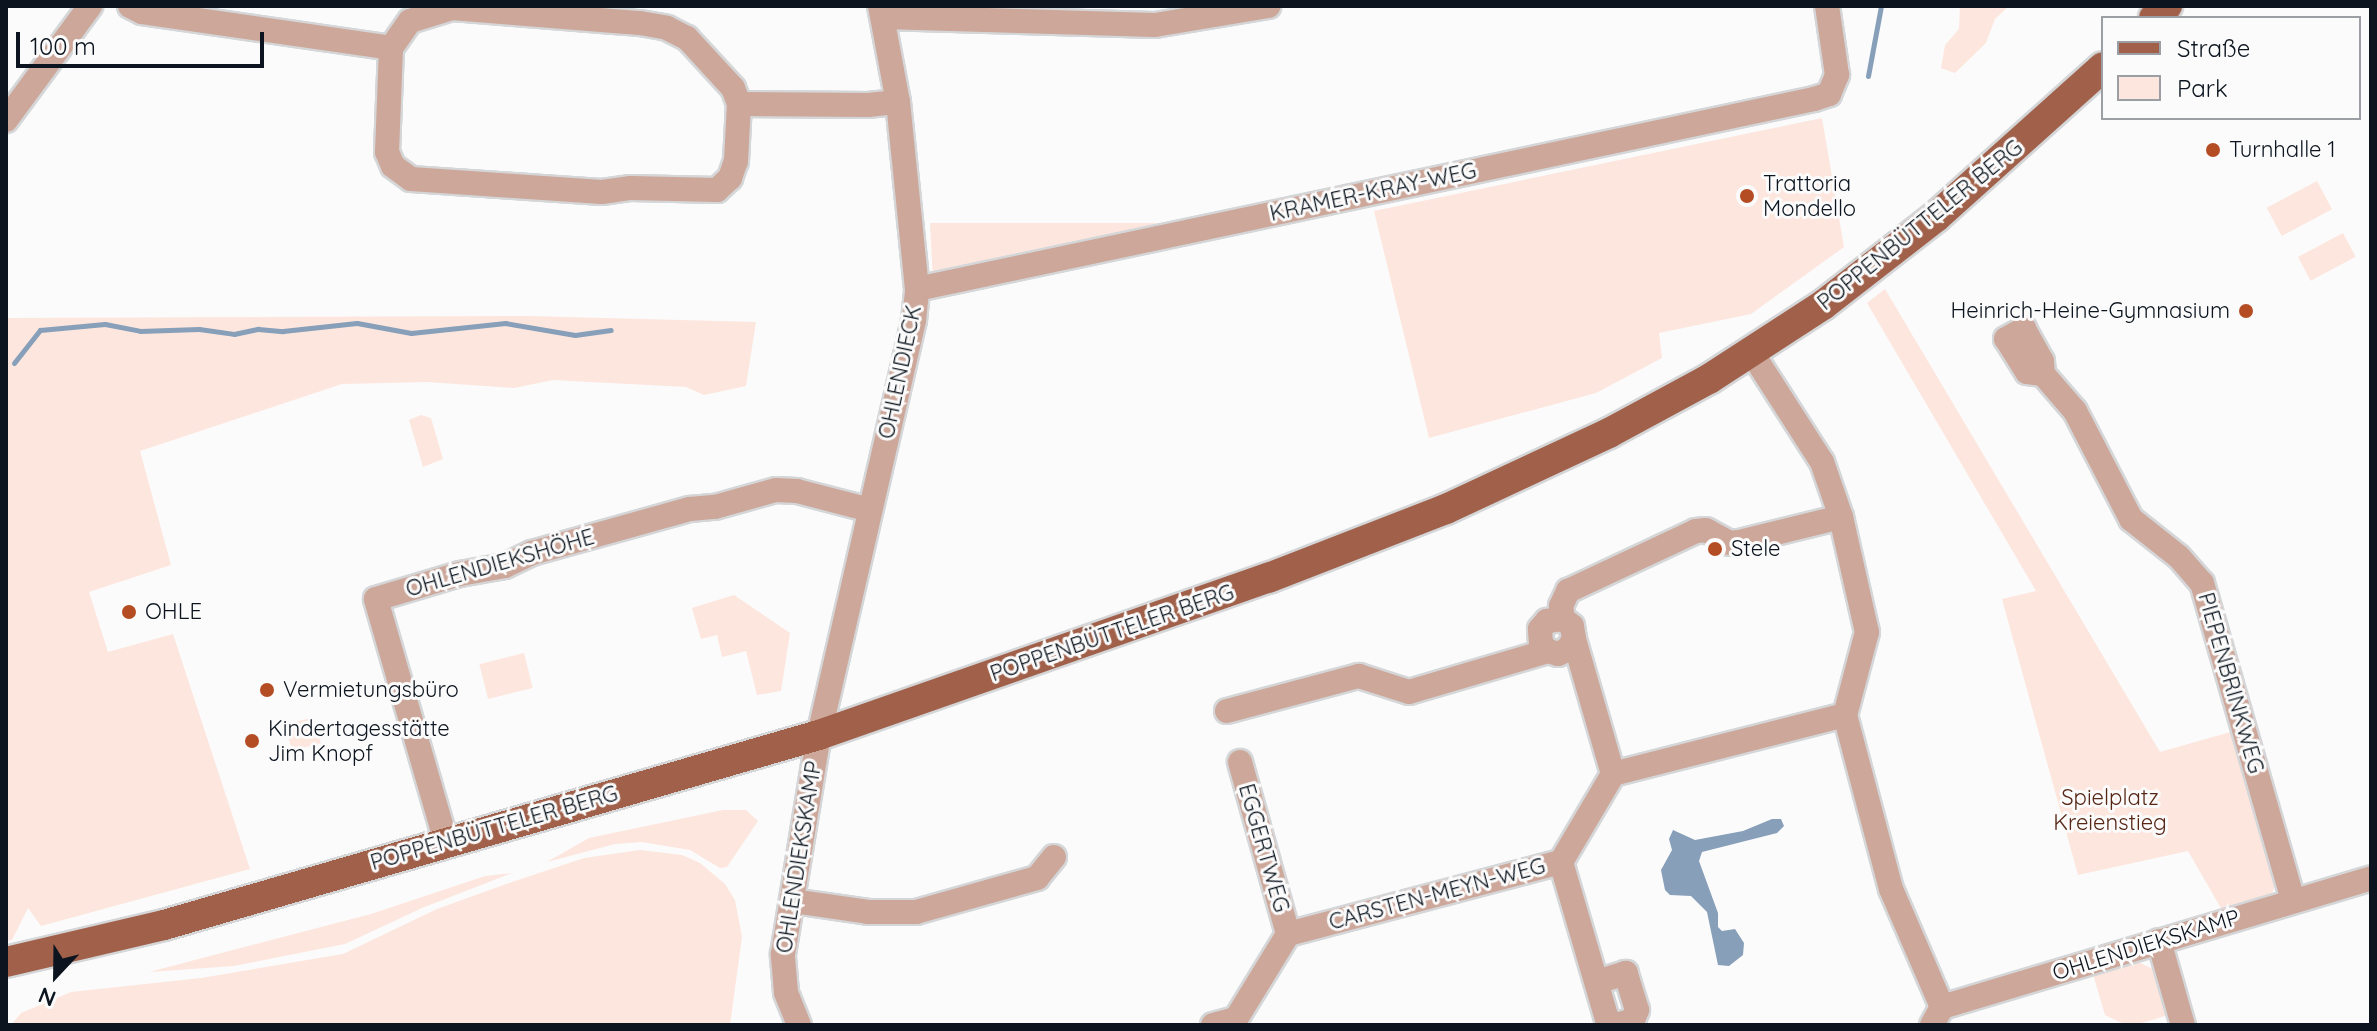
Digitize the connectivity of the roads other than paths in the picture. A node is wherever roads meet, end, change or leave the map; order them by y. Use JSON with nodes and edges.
{"nodes":[{"id":1,"x":90,"y":6,"type":"edge"},
{"id":2,"x":130,"y":6,"type":"edge"},
{"id":3,"x":1268,"y":6,"type":"edge"},
{"id":4,"x":1827,"y":6,"type":"edge"},
{"id":5,"x":882,"y":11,"type":"edge"},
{"id":6,"x":391,"y":48,"type":"junction"},
{"id":7,"x":2101,"y":69,"type":"edge"},
{"id":8,"x":898,"y":102,"type":"junction"},
{"id":9,"x":739,"y":104,"type":"junction"},
{"id":10,"x":6,"y":120,"type":"edge"},
{"id":11,"x":917,"y":289,"type":"junction"},
{"id":12,"x":1752,"y":353,"type":"junction"},
{"id":13,"x":2043,"y":374,"type":"dead end"},
{"id":14,"x":870,"y":510,"type":"junction"},
{"id":15,"x":1841,"y":517,"type":"junction"},
{"id":16,"x":1568,"y":629,"type":"junction"},
{"id":17,"x":1227,"y":711,"type":"dead end"},
{"id":18,"x":1845,"y":715,"type":"junction"},
{"id":19,"x":819,"y":735,"type":"junction"},
{"id":20,"x":1240,"y":762,"type":"dead end"},
{"id":21,"x":1613,"y":774,"type":"junction"},
{"id":22,"x":446,"y":842,"type":"junction"},
{"id":23,"x":1054,"y":857,"type":"dead end"},
{"id":24,"x":1561,"y":862,"type":"junction"},
{"id":25,"x":2371,"y":878,"type":"edge"},
{"id":26,"x":2293,"y":900,"type":"junction"},
{"id":27,"x":793,"y":901,"type":"junction"},
{"id":28,"x":1288,"y":934,"type":"junction"},
{"id":29,"x":2159,"y":941,"type":"junction"},
{"id":30,"x":6,"y":962,"type":"edge"},
{"id":31,"x":1597,"y":982,"type":"dead end"},
{"id":32,"x":1937,"y":1016,"type":"edge"},
{"id":33,"x":1229,"y":1023,"type":"edge"},
{"id":34,"x":799,"y":1025,"type":"edge"},
{"id":35,"x":2183,"y":1025,"type":"edge"}],
"edges":[{"from":1,"to":10,"type":"street"},
{"from":2,"to":6,"type":"street"},
{"from":3,"to":5,"type":"street"},
{"from":4,"to":11,"type":"street","name":"KRAMER-KRAY-WEG"},
{"from":5,"to":8,"type":"street","name":"OHLENDIECK"},
{"from":6,"to":9,"type":"street"},
{"from":6,"to":9,"type":"street"},
{"from":7,"to":12,"type":"main road","name":"POPPENBÜTTELER BERG"},
{"from":8,"to":9,"type":"street"},
{"from":8,"to":11,"type":"street","name":"OHLENDIECK"},
{"from":11,"to":14,"type":"street","name":"OHLENDIECK"},
{"from":12,"to":15,"type":"street"},
{"from":12,"to":19,"type":"main road","name":"POPPENBÜTTELER BERG"},
{"from":13,"to":26,"type":"street","name":"PIEPENBRINKWEG"},
{"from":14,"to":19,"type":"street","name":"OHLENDIECK"},
{"from":14,"to":22,"type":"street","name":"OHLENDIEKSHÖHE"},
{"from":15,"to":16,"type":"street"},
{"from":15,"to":18,"type":"street"},
{"from":16,"to":17,"type":"street"},
{"from":16,"to":21,"type":"street"},
{"from":18,"to":21,"type":"street"},
{"from":18,"to":32,"type":"street"},
{"from":19,"to":22,"type":"main road","name":"POPPENBÜTTELER BERG"},
{"from":19,"to":27,"type":"street","name":"OHLENDIEKSKAMP"},
{"from":20,"to":28,"type":"street","name":"EGGERTWEG"},
{"from":21,"to":24,"type":"street","name":"CARSTEN-MEYN-WEG"},
{"from":22,"to":30,"type":"main road","name":"POPPENBÜTTELER BERG"},
{"from":23,"to":27,"type":"street"},
{"from":24,"to":28,"type":"street","name":"CARSTEN-MEYN-WEG"},
{"from":24,"to":31,"type":"street"},
{"from":25,"to":26,"type":"street","name":"OHLENDIEKSKAMP"},
{"from":26,"to":29,"type":"street","name":"OHLENDIEKSKAMP"},
{"from":27,"to":34,"type":"street","name":"OHLENDIEKSKAMP"},
{"from":28,"to":33,"type":"street"},
{"from":29,"to":32,"type":"street","name":"OHLENDIEKSKAMP"},
{"from":29,"to":35,"type":"street"}]}
